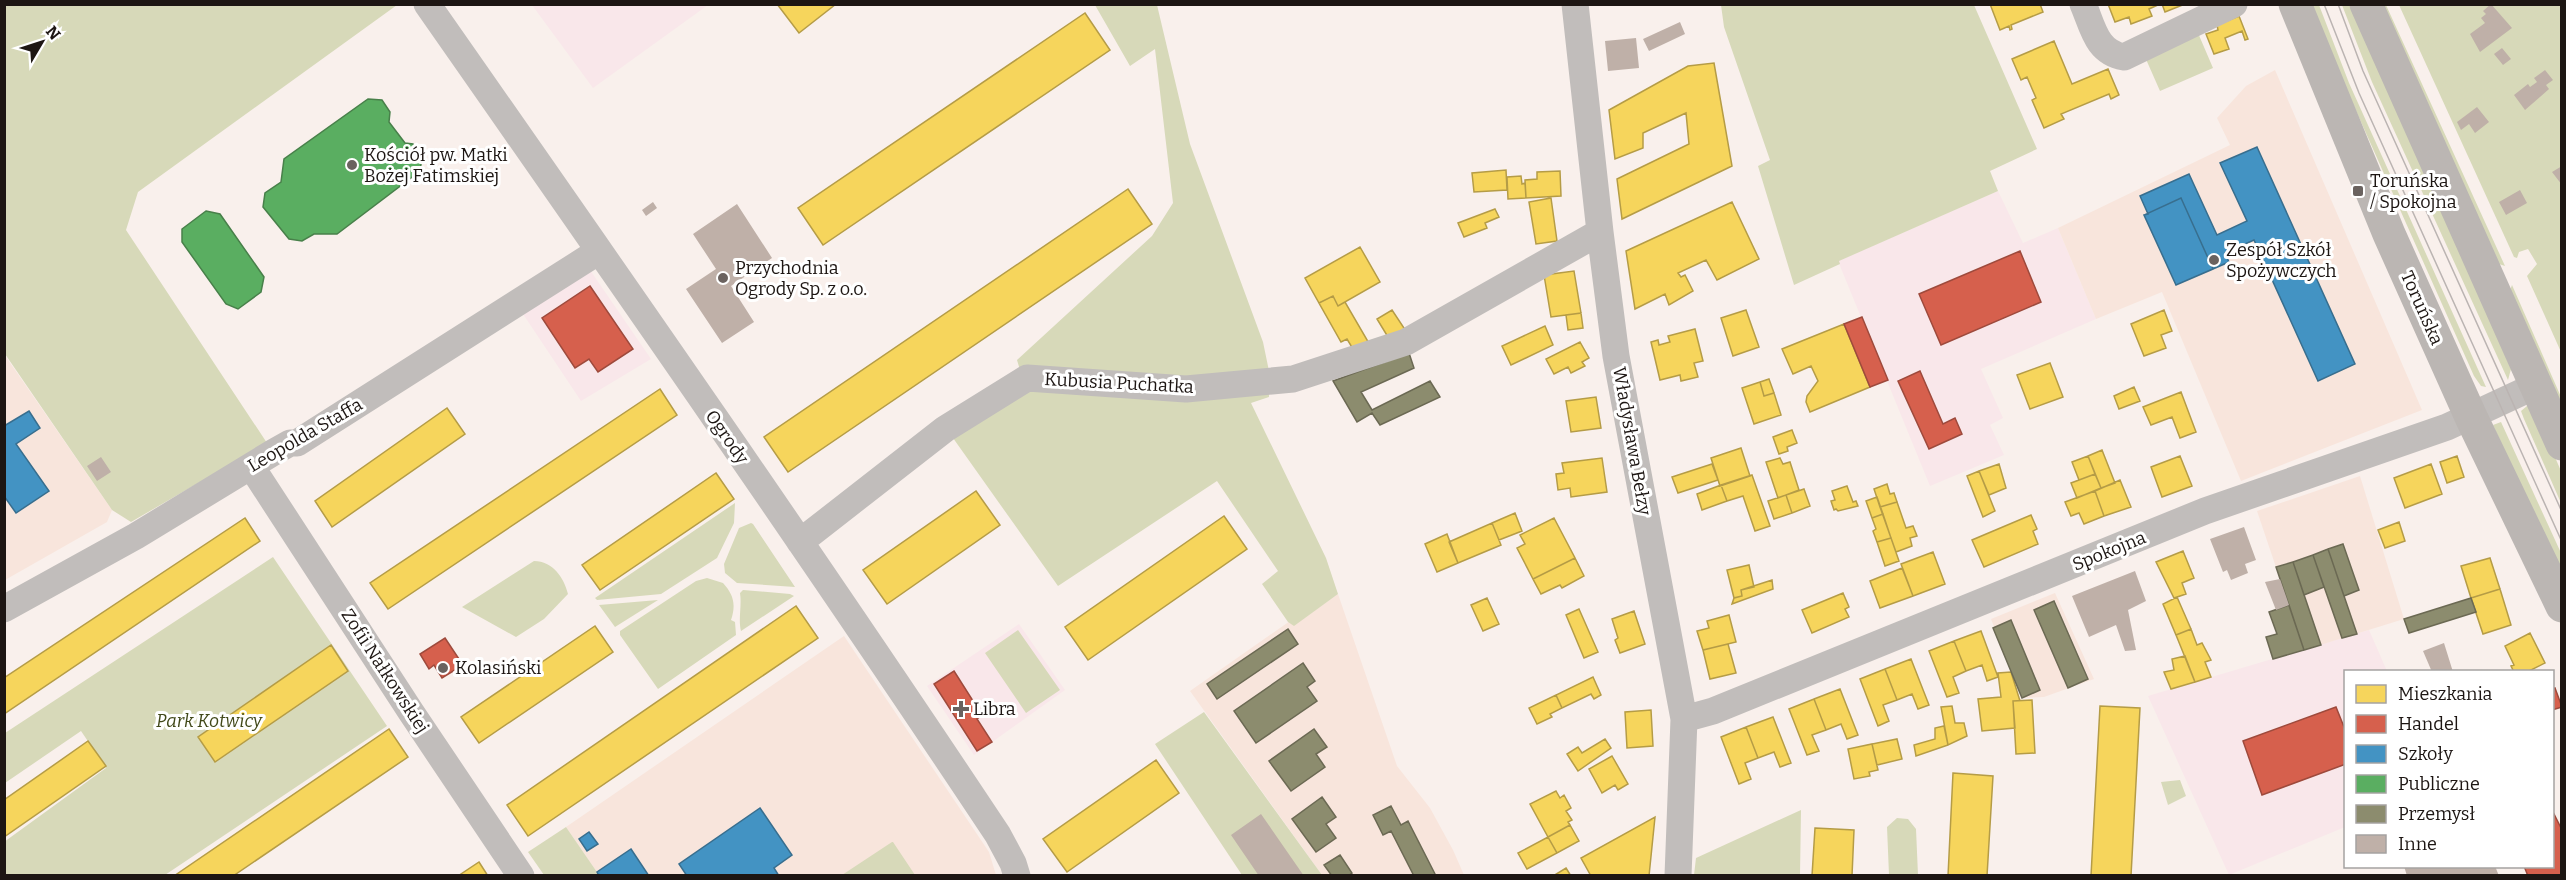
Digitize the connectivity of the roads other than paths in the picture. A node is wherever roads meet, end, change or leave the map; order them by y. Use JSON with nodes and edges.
{"nodes":[{"id":1,"x":427,"y":4,"type":"edge"},
{"id":2,"x":1575,"y":4,"type":"edge"},
{"id":3,"x":2083,"y":4,"type":"edge"},
{"id":4,"x":2295,"y":4,"type":"edge"},
{"id":5,"x":2366,"y":4,"type":"edge"},
{"id":6,"x":2231,"y":5,"type":"edge"},
{"id":7,"x":1600,"y":232,"type":"junction"},
{"id":8,"x":599,"y":251,"type":"junction"},
{"id":9,"x":2535,"y":386,"type":"junction"},
{"id":10,"x":2471,"y":417,"type":"junction"},
{"id":11,"x":2562,"y":444,"type":"edge"},
{"id":12,"x":251,"y":466,"type":"junction"},
{"id":13,"x":800,"y":542,"type":"junction"},
{"id":14,"x":2562,"y":606,"type":"edge"},
{"id":15,"x":4,"y":609,"type":"edge"},
{"id":16,"x":1684,"y":719,"type":"junction"},
{"id":17,"x":521,"y":876,"type":"edge"},
{"id":18,"x":1017,"y":876,"type":"edge"},
{"id":19,"x":1678,"y":876,"type":"edge"}],
"edges":[{"from":1,"to":8,"type":"street","name":"Ogrody"},
{"from":2,"to":7,"type":"street","name":"Władysława Bełzy"},
{"from":3,"to":6,"type":"street"},
{"from":4,"to":10,"type":"main road","name":"Toruńska"},
{"from":5,"to":9,"type":"main road"},
{"from":7,"to":13,"type":"street","name":"Kubusia Puchatka"},
{"from":7,"to":16,"type":"street","name":"Władysława Bełzy"},
{"from":8,"to":12,"type":"street","name":"Leopolda Staffa"},
{"from":8,"to":13,"type":"street","name":"Ogrody"},
{"from":9,"to":10,"type":"street","name":"Spokojna"},
{"from":9,"to":11,"type":"main road"},
{"from":10,"to":14,"type":"main road","name":"Toruńska"},
{"from":10,"to":16,"type":"street","name":"Spokojna"},
{"from":12,"to":15,"type":"street","name":"Leopolda Staffa"},
{"from":12,"to":17,"type":"street","name":"Zofii Nałkowskiej"},
{"from":13,"to":18,"type":"street","name":"Ogrody"},
{"from":16,"to":19,"type":"street","name":"Władysława Bełzy"}]}
